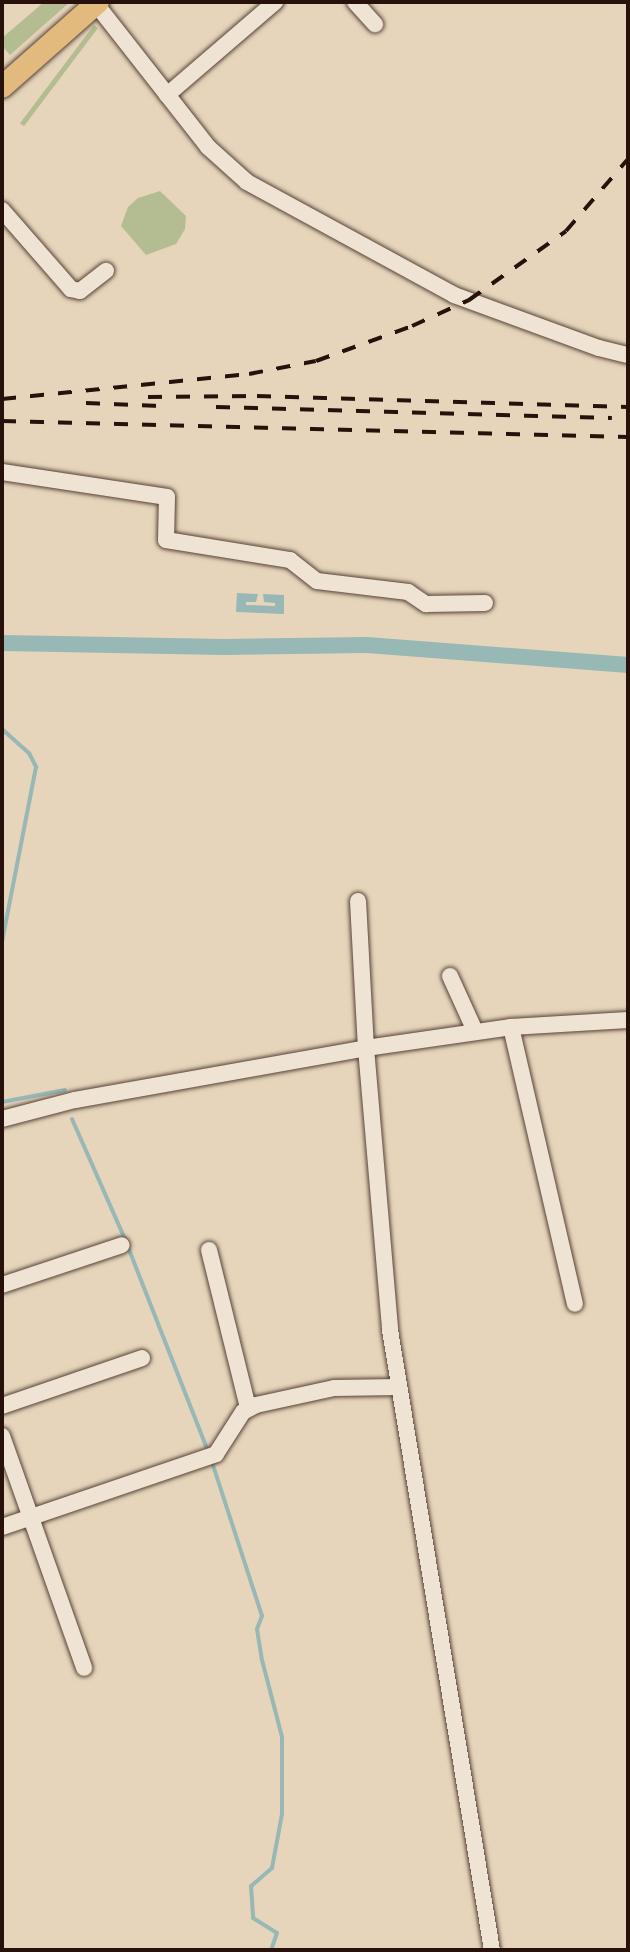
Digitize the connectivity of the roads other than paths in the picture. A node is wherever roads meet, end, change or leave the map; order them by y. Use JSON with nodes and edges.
{"nodes":[{"id":1,"x":275,"y":2,"type":"edge"},
{"id":2,"x":355,"y":2,"type":"edge"},
{"id":3,"x":97,"y":3,"type":"edge"},
{"id":4,"x":375,"y":24,"type":"dead end"},
{"id":5,"x":4,"y":82,"type":"edge"},
{"id":6,"x":167,"y":95,"type":"junction"},
{"id":7,"x":2,"y":210,"type":"edge"},
{"id":8,"x":106,"y":271,"type":"dead end"},
{"id":9,"x":628,"y":355,"type":"edge"},
{"id":10,"x":2,"y":472,"type":"edge"},
{"id":11,"x":485,"y":603,"type":"dead end"},
{"id":12,"x":358,"y":901,"type":"dead end"},
{"id":13,"x":450,"y":976,"type":"dead end"},
{"id":14,"x":628,"y":1020,"type":"edge"},
{"id":15,"x":511,"y":1027,"type":"junction"},
{"id":16,"x":475,"y":1031,"type":"junction"},
{"id":17,"x":366,"y":1048,"type":"junction"},
{"id":18,"x":2,"y":1119,"type":"edge"},
{"id":19,"x":122,"y":1245,"type":"dead end"},
{"id":20,"x":209,"y":1250,"type":"dead end"},
{"id":21,"x":2,"y":1285,"type":"edge"},
{"id":22,"x":575,"y":1304,"type":"dead end"},
{"id":23,"x":142,"y":1358,"type":"dead end"},
{"id":24,"x":399,"y":1387,"type":"junction"},
{"id":25,"x":2,"y":1406,"type":"edge"},
{"id":26,"x":248,"y":1408,"type":"junction"},
{"id":27,"x":2,"y":1436,"type":"edge"},
{"id":28,"x":31,"y":1517,"type":"junction"},
{"id":29,"x":2,"y":1527,"type":"edge"},
{"id":30,"x":84,"y":1668,"type":"dead end"},
{"id":31,"x":492,"y":1950,"type":"edge"}],
"edges":[{"from":1,"to":6,"type":"street"},
{"from":2,"to":4,"type":"street"},
{"from":3,"to":5,"type":"main road"},
{"from":3,"to":6,"type":"street"},
{"from":6,"to":9,"type":"street"},
{"from":7,"to":8,"type":"street"},
{"from":10,"to":11,"type":"street"},
{"from":12,"to":17,"type":"street"},
{"from":13,"to":16,"type":"street"},
{"from":14,"to":15,"type":"street"},
{"from":15,"to":16,"type":"street"},
{"from":15,"to":22,"type":"street"},
{"from":16,"to":17,"type":"street"},
{"from":17,"to":18,"type":"street"},
{"from":17,"to":24,"type":"street"},
{"from":19,"to":21,"type":"street"},
{"from":20,"to":26,"type":"street"},
{"from":23,"to":25,"type":"street"},
{"from":24,"to":26,"type":"street"},
{"from":24,"to":31,"type":"street"},
{"from":26,"to":28,"type":"street"},
{"from":27,"to":28,"type":"street"},
{"from":28,"to":29,"type":"street"},
{"from":28,"to":30,"type":"street"}]}
